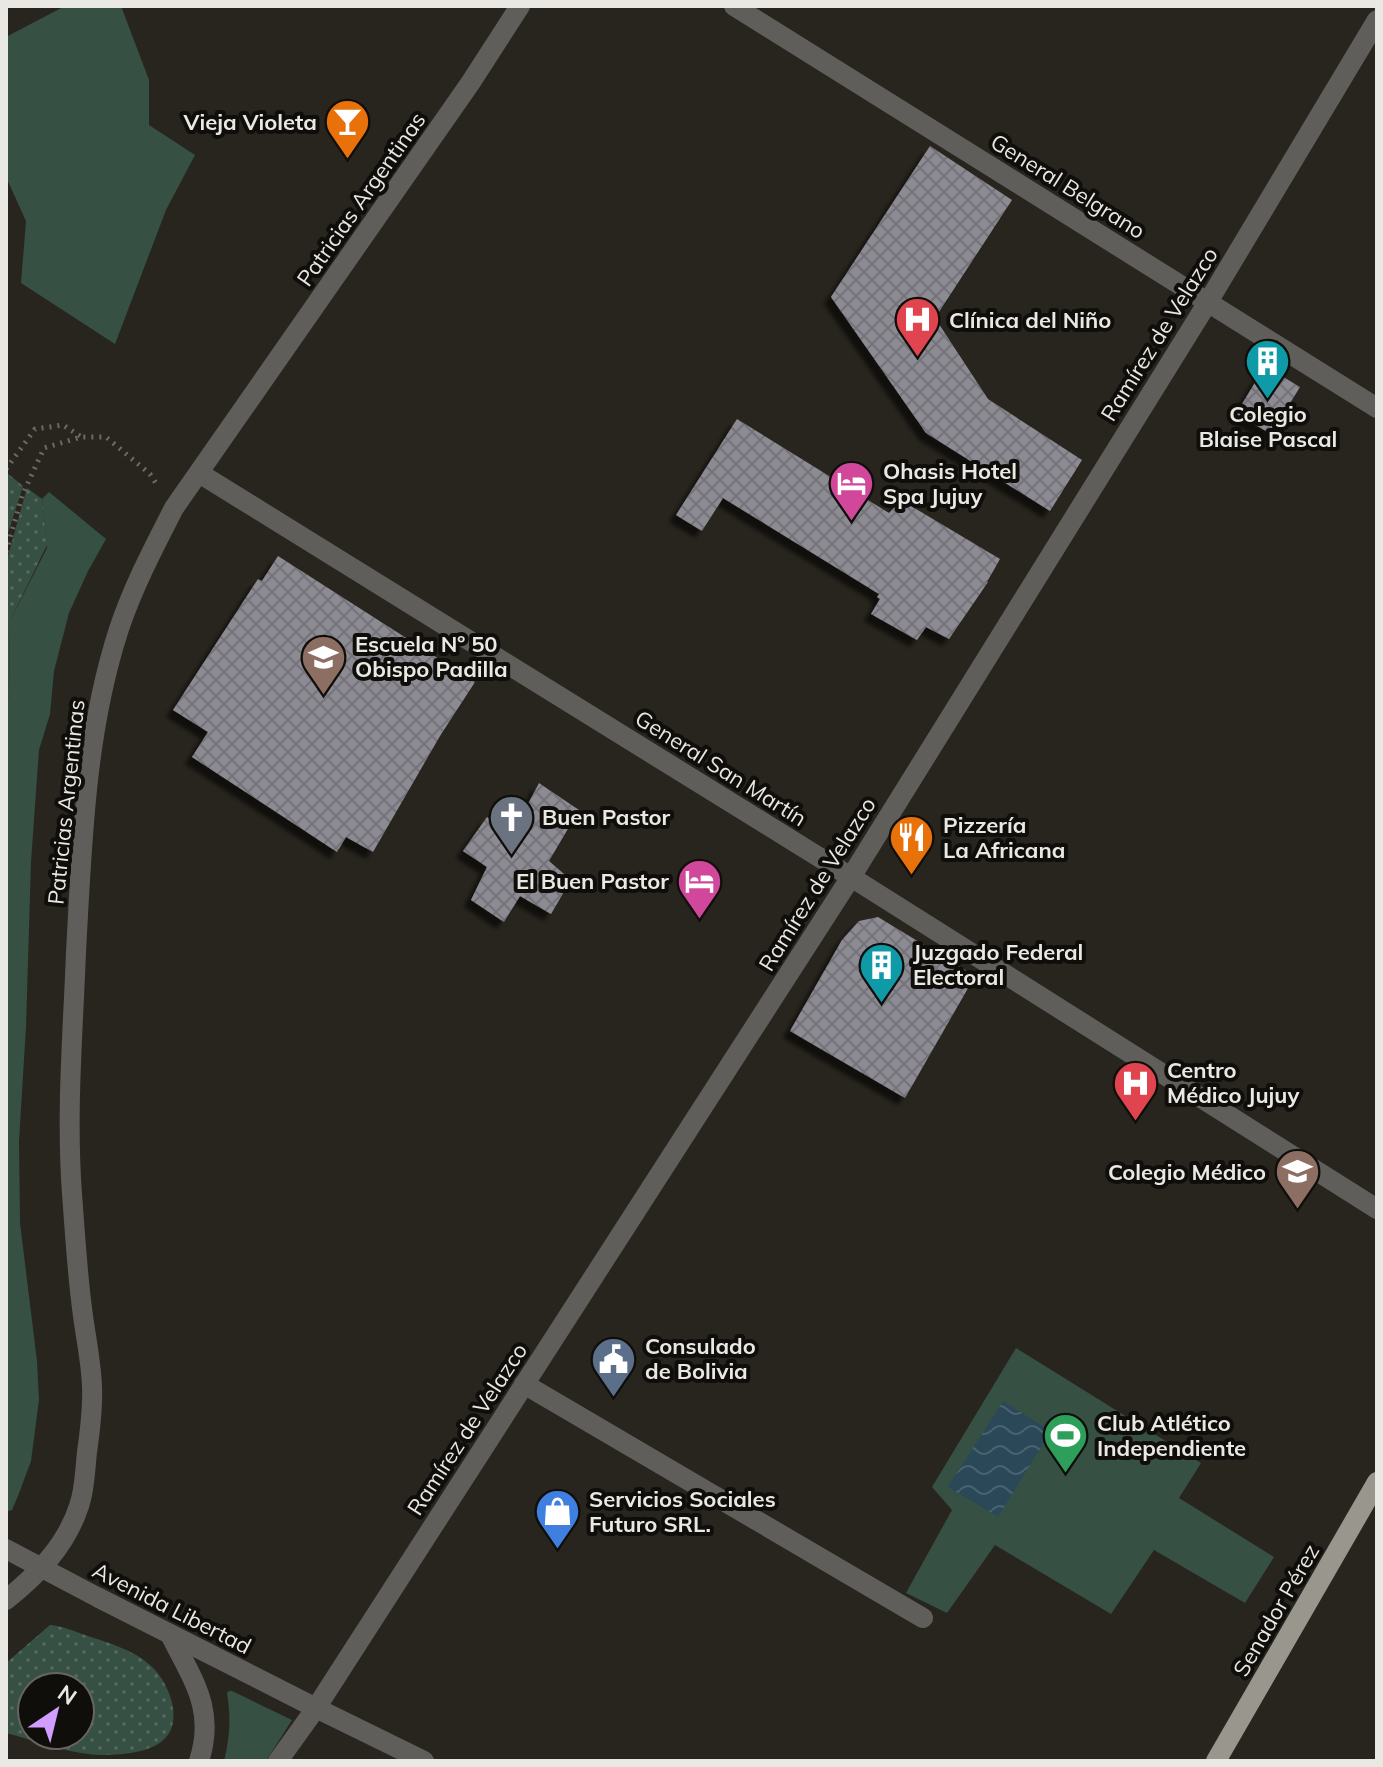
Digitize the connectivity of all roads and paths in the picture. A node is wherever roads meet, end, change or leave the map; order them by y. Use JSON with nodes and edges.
{"nodes":[{"id":1,"x":520,"y":6,"type":"edge"},
{"id":2,"x":734,"y":6,"type":"edge"},
{"id":3,"x":1377,"y":20,"type":"edge"},
{"id":4,"x":1208,"y":302,"type":"junction"},
{"id":5,"x":1377,"y":408,"type":"edge"},
{"id":6,"x":81,"y":437,"type":"junction"},
{"id":7,"x":6,"y":469,"type":"edge"},
{"id":8,"x":199,"y":473,"type":"junction"},
{"id":9,"x":174,"y":508,"type":"junction"},
{"id":10,"x":6,"y":552,"type":"edge"},
{"id":11,"x":851,"y":877,"type":"junction"},
{"id":12,"x":1377,"y":1209,"type":"edge"},
{"id":13,"x":524,"y":1384,"type":"junction"},
{"id":14,"x":1377,"y":1482,"type":"edge"},
{"id":15,"x":6,"y":1549,"type":"edge"},
{"id":16,"x":6,"y":1600,"type":"edge"},
{"id":17,"x":923,"y":1618,"type":"dead end"},
{"id":18,"x":170,"y":1634,"type":"junction"},
{"id":19,"x":316,"y":1708,"type":"junction"},
{"id":20,"x":199,"y":1761,"type":"edge"},
{"id":21,"x":278,"y":1761,"type":"edge"},
{"id":22,"x":424,"y":1761,"type":"edge"},
{"id":23,"x":1216,"y":1761,"type":"edge"}],
"edges":[{"from":1,"to":8,"type":"street","name":"Patricias Argentinas"},
{"from":2,"to":4,"type":"street","name":"General Belgrano"},
{"from":3,"to":4,"type":"street","name":"Ramírez de Velazco"},
{"from":4,"to":5,"type":"street","name":"General Belgrano"},
{"from":4,"to":11,"type":"street","name":"Ramírez de Velazco"},
{"from":6,"to":7,"type":"path"},
{"from":6,"to":9,"type":"path"},
{"from":6,"to":10,"type":"path"},
{"from":8,"to":9,"type":"street","name":"Patricias Argentinas"},
{"from":8,"to":11,"type":"street","name":"General San Martín"},
{"from":9,"to":16,"type":"street","name":"Patricias Argentinas"},
{"from":11,"to":12,"type":"street","name":"General San Martín"},
{"from":11,"to":13,"type":"street","name":"Ramírez de Velazco"},
{"from":13,"to":17,"type":"street"},
{"from":13,"to":19,"type":"street","name":"Ramírez de Velazco"},
{"from":14,"to":23,"type":"main road","name":"Senador Pérez"},
{"from":15,"to":18,"type":"street","name":"Avenida Libertad","bridge":true},
{"from":18,"to":19,"type":"street","name":"Avenida Libertad"},
{"from":18,"to":20,"type":"street"},
{"from":19,"to":21,"type":"street","name":"Ramírez de Velazco"},
{"from":19,"to":22,"type":"street","name":"Avenida Libertad"}]}
